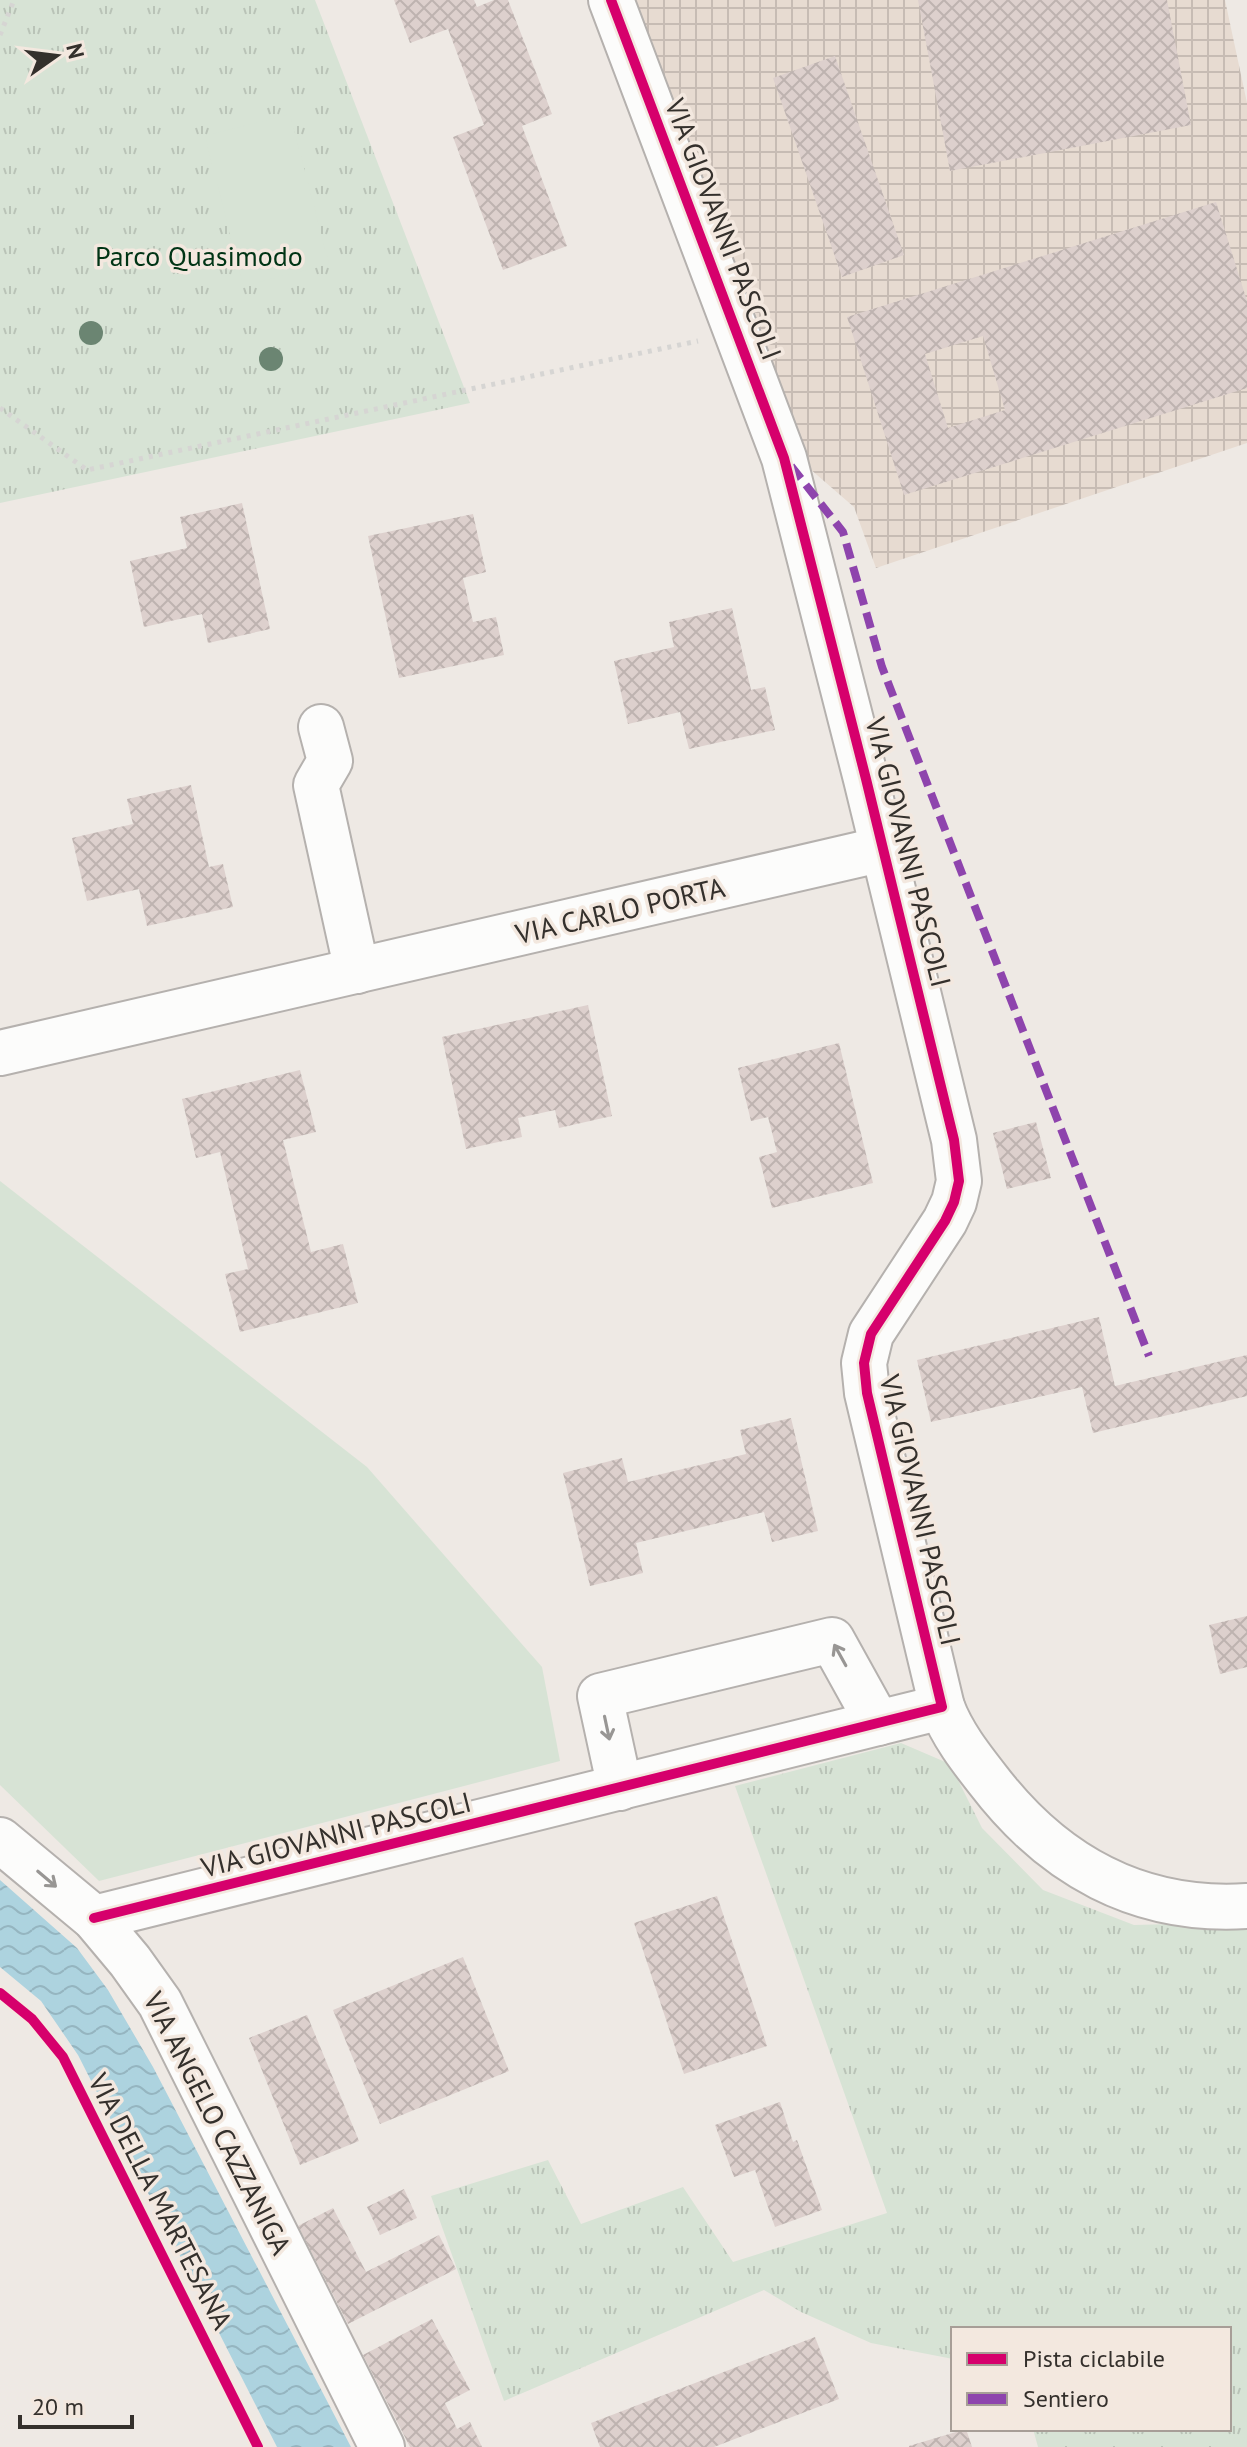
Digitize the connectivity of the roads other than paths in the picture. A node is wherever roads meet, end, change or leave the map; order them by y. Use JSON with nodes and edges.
{"nodes":[{"id":1,"x":611,"y":0,"type":"edge"},
{"id":2,"x":321,"y":727,"type":"dead end"},
{"id":3,"x":883,"y":849,"type":"junction"},
{"id":4,"x":357,"y":971,"type":"junction"},
{"id":5,"x":0,"y":1053,"type":"edge"},
{"id":6,"x":942,"y":1707,"type":"junction"},
{"id":7,"x":878,"y":1723,"type":"junction"},
{"id":8,"x":620,"y":1788,"type":"junction"},
{"id":9,"x":0,"y":1840,"type":"edge"},
{"id":10,"x":1247,"y":1906,"type":"edge"},
{"id":11,"x":94,"y":1918,"type":"junction"},
{"id":12,"x":382,"y":2447,"type":"edge"}],
"edges":[{"from":1,"to":3,"type":"street","name":"VIA GIOVANNI PASCOLI"},
{"from":2,"to":4,"type":"street"},
{"from":3,"to":4,"type":"street","name":"VIA CARLO PORTA"},
{"from":3,"to":6,"type":"street","name":"VIA GIOVANNI PASCOLI"},
{"from":4,"to":5,"type":"street","name":"VIA CARLO PORTA"},
{"from":6,"to":7,"type":"street","name":"VIA GIOVANNI PASCOLI"},
{"from":6,"to":10,"type":"street"},
{"from":7,"to":8,"type":"street","name":"VIA GIOVANNI PASCOLI"},
{"from":7,"to":8,"type":"street","one_way":true},
{"from":8,"to":11,"type":"street","name":"VIA GIOVANNI PASCOLI"},
{"from":9,"to":11,"type":"street","name":"VIA ANGELO CAZZANIGA","one_way":true},
{"from":11,"to":12,"type":"street","name":"VIA ANGELO CAZZANIGA"}]}
